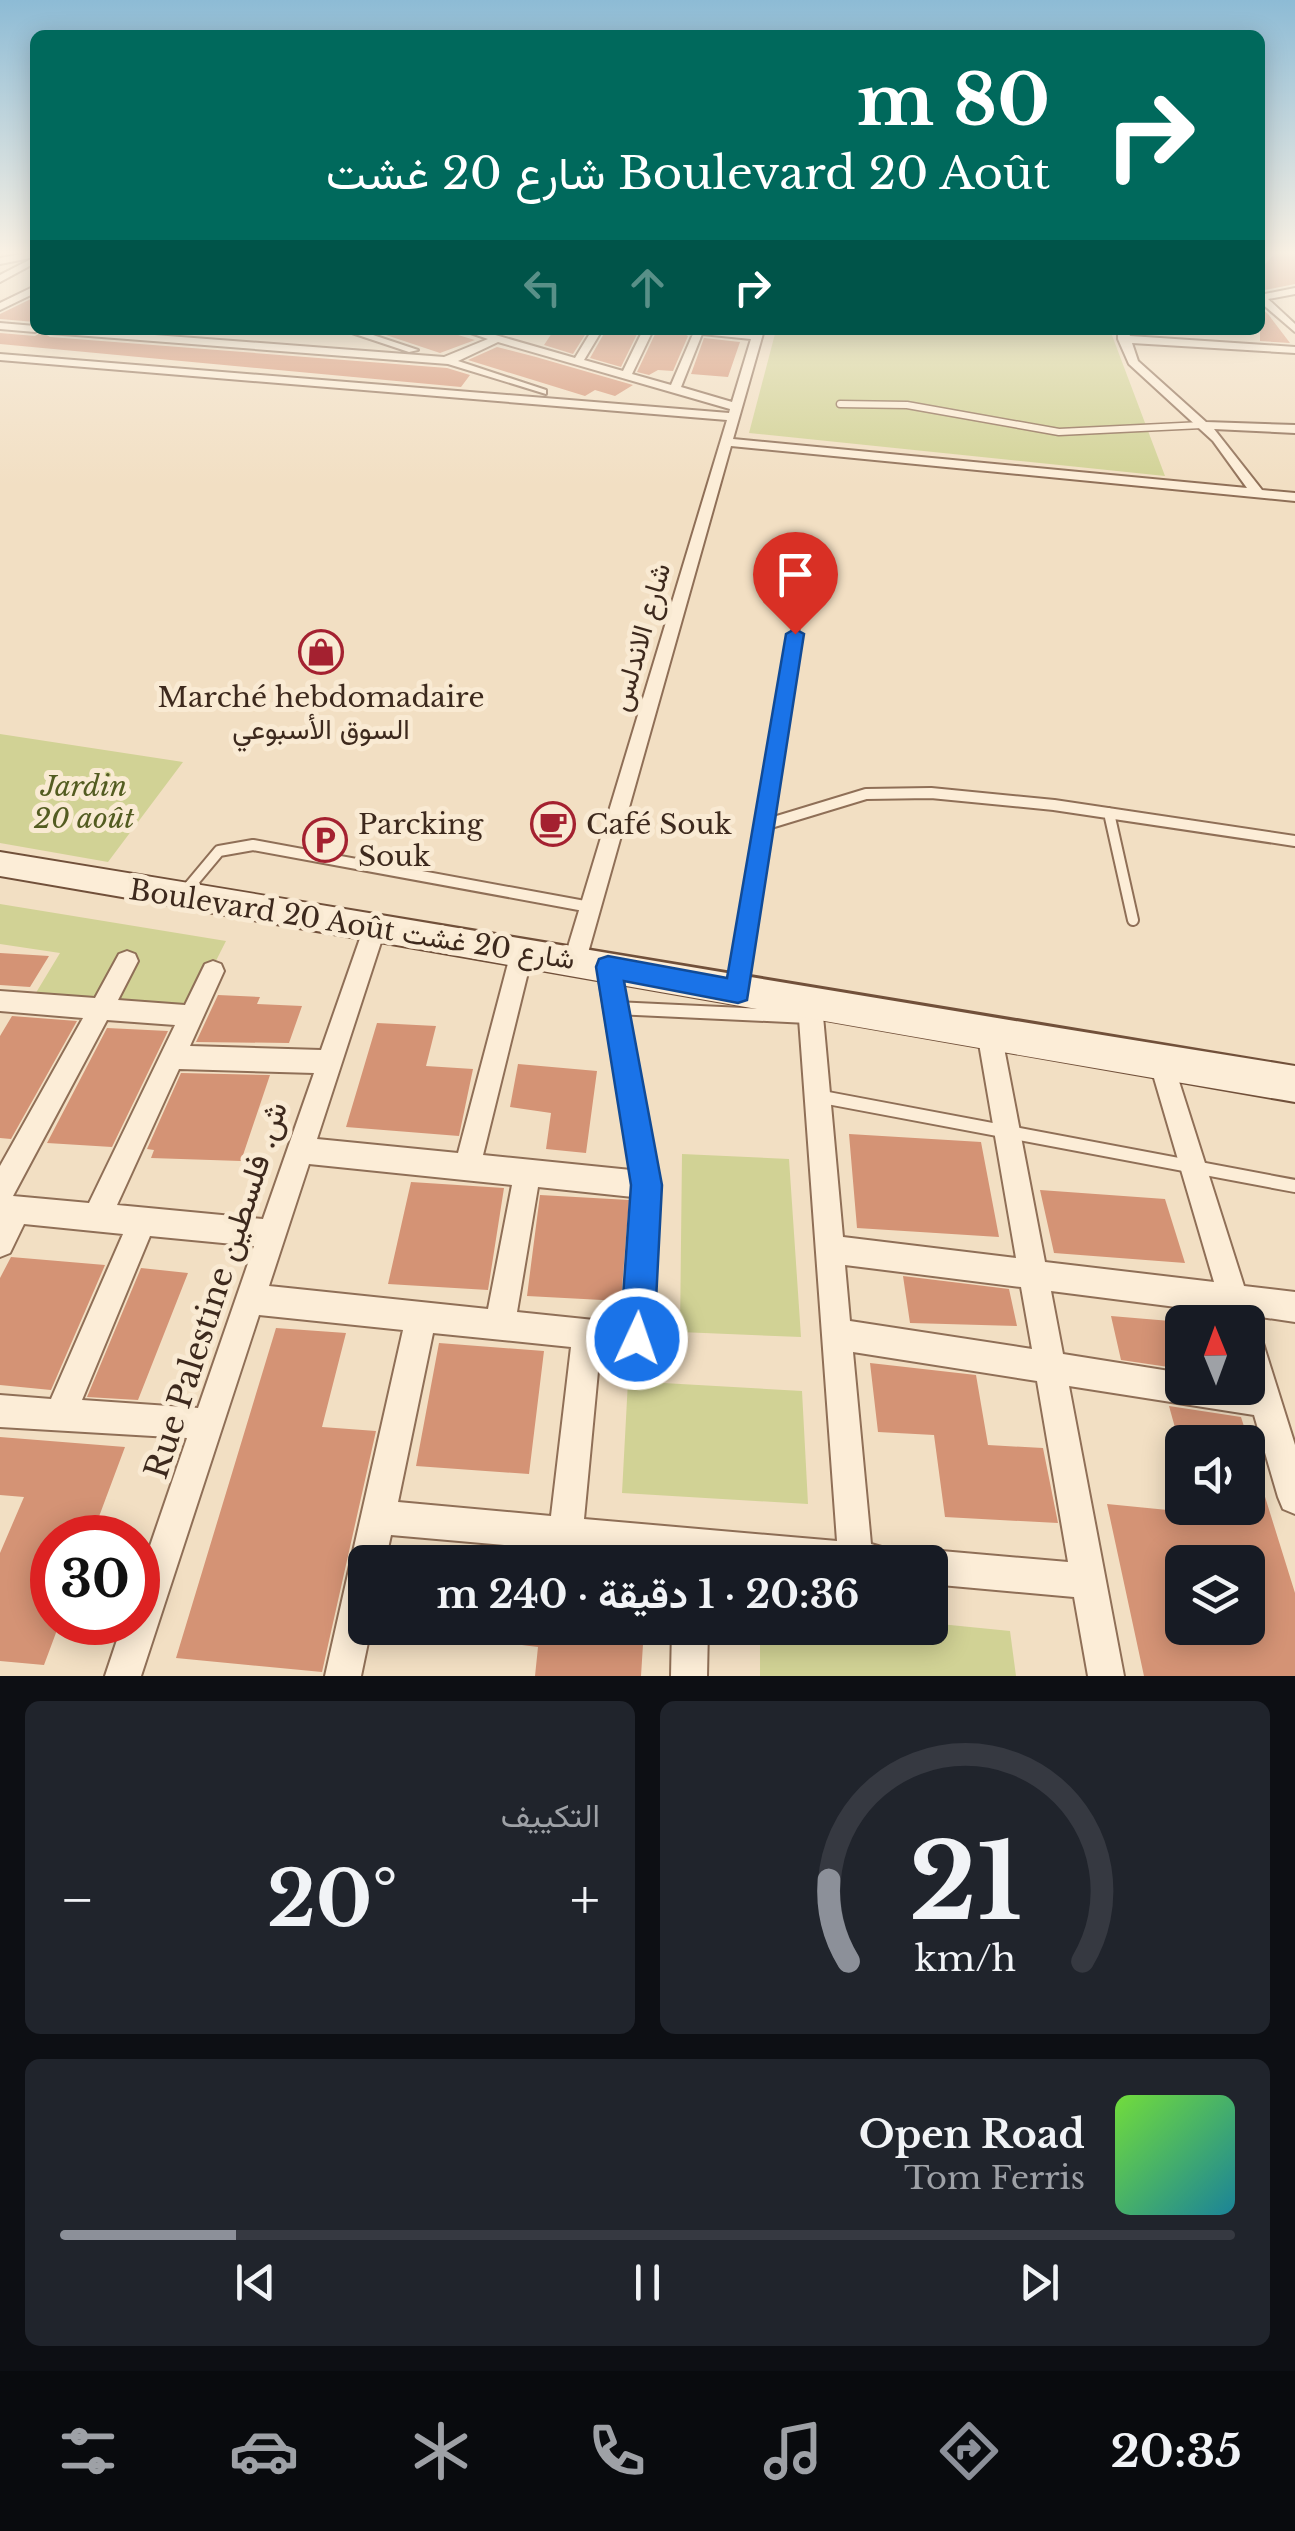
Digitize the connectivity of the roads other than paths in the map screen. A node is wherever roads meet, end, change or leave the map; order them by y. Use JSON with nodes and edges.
{"nodes":[{"id":1,"x":90,"y":335,"type":"edge"},
{"id":2,"x":127,"y":335,"type":"edge"},
{"id":3,"x":201,"y":335,"type":"edge"},
{"id":4,"x":365,"y":335,"type":"edge"},
{"id":5,"x":486,"y":335,"type":"edge"},
{"id":6,"x":594,"y":335,"type":"edge"},
{"id":7,"x":646,"y":335,"type":"edge"},
{"id":8,"x":697,"y":335,"type":"edge"},
{"id":9,"x":757,"y":335,"type":"edge"},
{"id":10,"x":1123,"y":335,"type":"edge"},
{"id":11,"x":497,"y":338,"type":"junction"},
{"id":12,"x":192,"y":341,"type":"junction"},
{"id":13,"x":78,"y":342,"type":"dead end"},
{"id":14,"x":264,"y":346,"type":"junction"},
{"id":15,"x":179,"y":350,"type":"dead end"},
{"id":16,"x":1295,"y":350,"type":"edge"},
{"id":17,"x":64,"y":351,"type":"dead end"},
{"id":18,"x":337,"y":352,"type":"junction"},
{"id":19,"x":253,"y":356,"type":"dead end"},
{"id":20,"x":0,"y":357,"type":"edge"},
{"id":21,"x":50,"y":360,"type":"junction"},
{"id":22,"x":166,"y":360,"type":"dead end"},
{"id":23,"x":449,"y":360,"type":"junction"},
{"id":24,"x":326,"y":362,"type":"dead end"},
{"id":25,"x":578,"y":362,"type":"junction"},
{"id":26,"x":242,"y":366,"type":"dead end"},
{"id":27,"x":153,"y":369,"type":"junction"},
{"id":28,"x":316,"y":372,"type":"dead end"},
{"id":29,"x":483,"y":372,"type":"junction"},
{"id":30,"x":626,"y":375,"type":"junction"},
{"id":31,"x":230,"y":376,"type":"junction"},
{"id":32,"x":305,"y":382,"type":"junction"},
{"id":33,"x":675,"y":390,"type":"junction"},
{"id":34,"x":461,"y":394,"type":"junction"},
{"id":35,"x":570,"y":402,"type":"junction"},
{"id":36,"x":840,"y":404,"type":"dead end"},
{"id":37,"x":732,"y":412,"type":"junction"},
{"id":38,"x":1202,"y":426,"type":"junction"},
{"id":39,"x":1295,"y":429,"type":"edge"},
{"id":40,"x":725,"y":442,"type":"junction"},
{"id":41,"x":1258,"y":494,"type":"junction"},
{"id":42,"x":1295,"y":498,"type":"edge"},
{"id":43,"x":807,"y":558,"type":"dead end"},
{"id":44,"x":1110,"y":813,"type":"junction"},
{"id":45,"x":764,"y":825,"type":"junction"},
{"id":46,"x":1295,"y":841,"type":"edge"},
{"id":47,"x":0,"y":864,"type":"edge"},
{"id":48,"x":182,"y":895,"type":"junction"},
{"id":49,"x":591,"y":907,"type":"junction"},
{"id":50,"x":1132,"y":920,"type":"dead end"},
{"id":51,"x":374,"y":927,"type":"junction"},
{"id":52,"x":522,"y":952,"type":"junction"},
{"id":53,"x":126,"y":962,"type":"dead end"},
{"id":54,"x":592,"y":964,"type":"junction"},
{"id":55,"x":213,"y":971,"type":"dead end"},
{"id":56,"x":738,"y":992,"type":"junction"},
{"id":57,"x":3,"y":1005,"type":"edge"},
{"id":58,"x":614,"y":1008,"type":"junction"},
{"id":59,"x":101,"y":1009,"type":"junction"},
{"id":60,"x":810,"y":1011,"type":"junction"},
{"id":61,"x":191,"y":1016,"type":"junction"},
{"id":62,"x":989,"y":1032,"type":"junction"},
{"id":63,"x":172,"y":1058,"type":"junction"},
{"id":64,"x":1161,"y":1060,"type":"junction"},
{"id":65,"x":329,"y":1062,"type":"junction"},
{"id":66,"x":1295,"y":1084,"type":"edge"},
{"id":67,"x":816,"y":1096,"type":"junction"},
{"id":68,"x":1007,"y":1132,"type":"junction"},
{"id":69,"x":300,"y":1150,"type":"junction"},
{"id":70,"x":1194,"y":1166,"type":"junction"},
{"id":71,"x":467,"y":1167,"type":"junction"},
{"id":72,"x":527,"y":1173,"type":"junction"},
{"id":73,"x":646,"y":1185,"type":"junction"},
{"id":74,"x":1295,"y":1186,"type":"edge"},
{"id":75,"x":6,"y":1204,"type":"edge"},
{"id":76,"x":97,"y":1217,"type":"junction"},
{"id":77,"x":142,"y":1222,"type":"junction"},
{"id":78,"x":272,"y":1234,"type":"junction"},
{"id":79,"x":0,"y":1242,"type":"edge"},
{"id":80,"x":829,"y":1249,"type":"junction"},
{"id":81,"x":1033,"y":1274,"type":"junction"},
{"id":82,"x":250,"y":1299,"type":"junction"},
{"id":83,"x":1205,"y":1305,"type":"edge"},
{"id":84,"x":1236,"y":1305,"type":"edge"},
{"id":85,"x":1295,"y":1307,"type":"edge"},
{"id":86,"x":1265,"y":1309,"type":"edge"},
{"id":87,"x":421,"y":1317,"type":"junction"},
{"id":88,"x":500,"y":1325,"type":"junction"},
{"id":89,"x":587,"y":1334,"type":"junction"},
{"id":90,"x":836,"y":1334,"type":"junction"},
{"id":91,"x":1050,"y":1369,"type":"junction"},
{"id":92,"x":1265,"y":1398,"type":"edge"},
{"id":93,"x":1266,"y":1401,"type":"junction"},
{"id":94,"x":0,"y":1411,"type":"edge"},
{"id":95,"x":61,"y":1413,"type":"junction"},
{"id":96,"x":208,"y":1424,"type":"junction"},
{"id":97,"x":1295,"y":1497,"type":"edge"},
{"id":98,"x":378,"y":1517,"type":"junction"},
{"id":99,"x":566,"y":1534,"type":"junction"},
{"id":100,"x":372,"y":1545,"type":"edge"},
{"id":101,"x":635,"y":1545,"type":"edge"},
{"id":102,"x":865,"y":1545,"type":"edge"},
{"id":103,"x":948,"y":1569,"type":"edge"},
{"id":104,"x":1088,"y":1581,"type":"junction"},
{"id":105,"x":350,"y":1645,"type":"edge"},
{"id":106,"x":690,"y":1645,"type":"edge"},
{"id":107,"x":124,"y":1676,"type":"edge"},
{"id":108,"x":343,"y":1676,"type":"edge"},
{"id":109,"x":689,"y":1676,"type":"edge"},
{"id":110,"x":1106,"y":1676,"type":"edge"}],
"edges":[{"from":1,"to":13,"type":"street"},
{"from":2,"to":12,"type":"street"},
{"from":3,"to":12,"type":"street"},
{"from":4,"to":23,"type":"street"},
{"from":5,"to":11,"type":"street"},
{"from":6,"to":25,"type":"street"},
{"from":7,"to":30,"type":"street"},
{"from":8,"to":33,"type":"street"},
{"from":9,"to":37,"type":"street","name":"شارع الاندلس"},
{"from":10,"to":16,"type":"street"},
{"from":10,"to":38,"type":"street"},
{"from":11,"to":23,"type":"street"},
{"from":11,"to":25,"type":"street"},
{"from":12,"to":14,"type":"street"},
{"from":12,"to":15,"type":"street"},
{"from":14,"to":18,"type":"street"},
{"from":14,"to":19,"type":"street"},
{"from":17,"to":21,"type":"street"},
{"from":18,"to":23,"type":"street"},
{"from":18,"to":24,"type":"street"},
{"from":20,"to":21,"type":"street"},
{"from":21,"to":27,"type":"street"},
{"from":22,"to":27,"type":"street"},
{"from":23,"to":29,"type":"street"},
{"from":25,"to":30,"type":"street"},
{"from":26,"to":31,"type":"street"},
{"from":27,"to":31,"type":"street"},
{"from":28,"to":32,"type":"street"},
{"from":29,"to":34,"type":"street"},
{"from":29,"to":35,"type":"street"},
{"from":30,"to":33,"type":"street"},
{"from":31,"to":32,"type":"street"},
{"from":32,"to":34,"type":"street"},
{"from":33,"to":37,"type":"street"},
{"from":34,"to":35,"type":"street"},
{"from":35,"to":37,"type":"street"},
{"from":36,"to":38,"type":"lane"},
{"from":37,"to":40,"type":"street","name":"شارع الاندلس"},
{"from":38,"to":39,"type":"street"},
{"from":38,"to":41,"type":"street"},
{"from":40,"to":41,"type":"street"},
{"from":40,"to":49,"type":"street","name":"شارع الاندلس"},
{"from":41,"to":42,"type":"street"},
{"from":43,"to":45,"type":"lane"},
{"from":44,"to":45,"type":"lane"},
{"from":44,"to":46,"type":"lane"},
{"from":44,"to":50,"type":"lane"},
{"from":45,"to":56,"type":"lane"},
{"from":47,"to":48,"type":"main road","name":"Boulevard 20 Août شارع 20 غشت"},
{"from":48,"to":49,"type":"lane"},
{"from":48,"to":51,"type":"main road","name":"Boulevard 20 Août شارع 20 غشت"},
{"from":49,"to":54,"type":"street","name":"شارع الاندلس"},
{"from":51,"to":52,"type":"main road","name":"Boulevard 20 Août شارع 20 غشت"},
{"from":51,"to":65,"type":"street","name":"Rue Palestine ش. فلسطين"},
{"from":52,"to":54,"type":"main road","name":"Boulevard 20 Août شارع 20 غشت"},
{"from":52,"to":71,"type":"street"},
{"from":53,"to":59,"type":"street"},
{"from":54,"to":56,"type":"main road","name":"Boulevard 20 Août شارع 20 غشت"},
{"from":54,"to":58,"type":"street"},
{"from":55,"to":61,"type":"street"},
{"from":56,"to":60,"type":"main road","name":"Boulevard 20 Août شارع 20 غشت"},
{"from":57,"to":59,"type":"street"},
{"from":58,"to":60,"type":"lane"},
{"from":58,"to":73,"type":"street"},
{"from":59,"to":61,"type":"street"},
{"from":59,"to":75,"type":"street"},
{"from":60,"to":62,"type":"main road","name":"Boulevard 20 Août شارع 20 غشت"},
{"from":60,"to":67,"type":"street"},
{"from":61,"to":63,"type":"street"},
{"from":62,"to":64,"type":"main road","name":"Boulevard 20 Août شارع 20 غشت"},
{"from":62,"to":68,"type":"street"},
{"from":63,"to":65,"type":"street"},
{"from":63,"to":76,"type":"street"},
{"from":64,"to":66,"type":"main road","name":"Boulevard 20 Août شارع 20 غشت"},
{"from":64,"to":70,"type":"street"},
{"from":65,"to":69,"type":"street","name":"Rue Palestine ش. فلسطين"},
{"from":67,"to":68,"type":"lane"},
{"from":67,"to":80,"type":"street"},
{"from":68,"to":70,"type":"lane"},
{"from":68,"to":81,"type":"street"},
{"from":69,"to":71,"type":"street"},
{"from":69,"to":78,"type":"street","name":"Rue Palestine ش. فلسطين"},
{"from":70,"to":74,"type":"lane"},
{"from":70,"to":84,"type":"street"},
{"from":71,"to":72,"type":"street"},
{"from":72,"to":73,"type":"street"},
{"from":72,"to":88,"type":"street"},
{"from":73,"to":89,"type":"street"},
{"from":75,"to":76,"type":"street"},
{"from":75,"to":79,"type":"street"},
{"from":76,"to":77,"type":"street"},
{"from":77,"to":78,"type":"street"},
{"from":77,"to":95,"type":"street"},
{"from":78,"to":82,"type":"street","name":"Rue Palestine ش. فلسطين"},
{"from":80,"to":81,"type":"street"},
{"from":80,"to":90,"type":"street"},
{"from":81,"to":83,"type":"street"},
{"from":81,"to":91,"type":"street"},
{"from":82,"to":87,"type":"street"},
{"from":82,"to":96,"type":"street","name":"Rue Palestine ش. فلسطين"},
{"from":85,"to":86,"type":"street"},
{"from":87,"to":88,"type":"street"},
{"from":87,"to":98,"type":"street"},
{"from":88,"to":89,"type":"street"},
{"from":89,"to":99,"type":"street"},
{"from":90,"to":91,"type":"street"},
{"from":90,"to":102,"type":"street"},
{"from":91,"to":93,"type":"street"},
{"from":91,"to":104,"type":"street"},
{"from":92,"to":93,"type":"street"},
{"from":93,"to":97,"type":"street"},
{"from":94,"to":95,"type":"street"},
{"from":95,"to":96,"type":"street"},
{"from":96,"to":107,"type":"street","name":"Rue Palestine ش. فلسطين"},
{"from":98,"to":99,"type":"street"},
{"from":98,"to":100,"type":"street"},
{"from":99,"to":101,"type":"street"},
{"from":103,"to":104,"type":"street"},
{"from":104,"to":110,"type":"street"},
{"from":105,"to":108,"type":"street"},
{"from":106,"to":109,"type":"street"}]}
